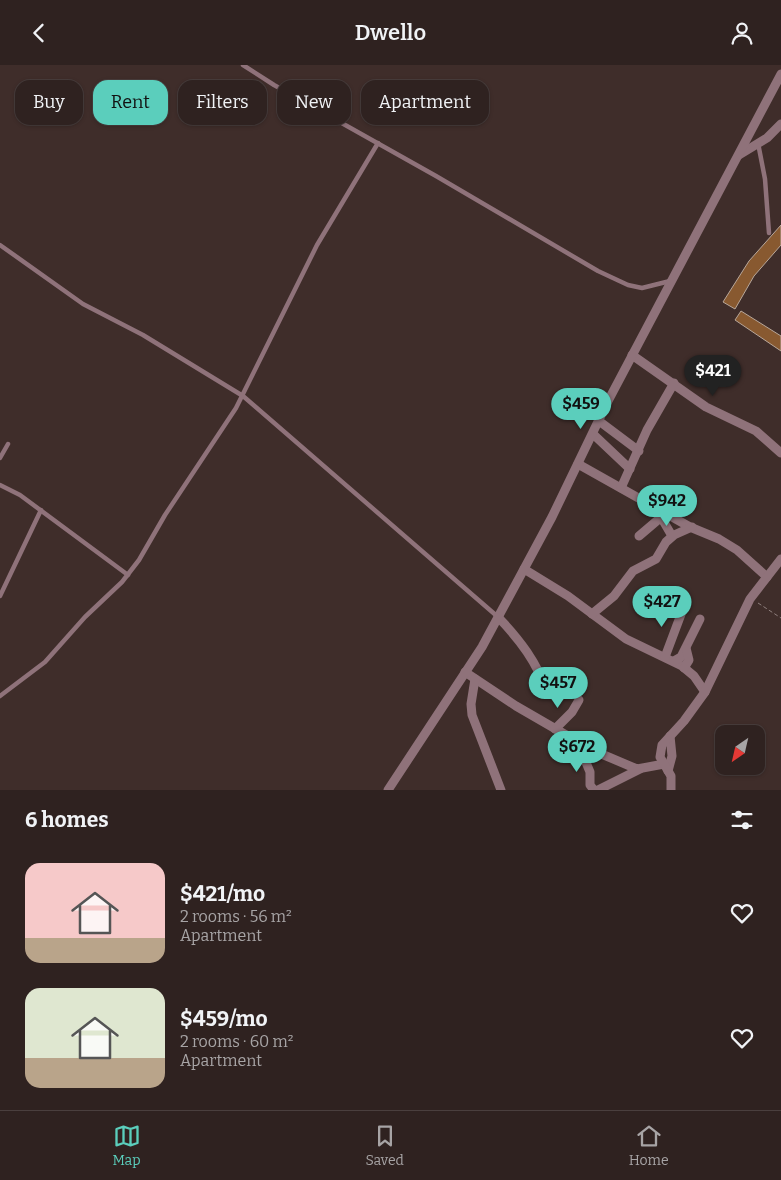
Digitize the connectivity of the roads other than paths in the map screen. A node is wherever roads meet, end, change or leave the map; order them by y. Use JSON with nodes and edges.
{"nodes":[{"id":1,"x":243,"y":65,"type":"edge"},
{"id":2,"x":781,"y":74,"type":"edge"},
{"id":3,"x":781,"y":124,"type":"edge"},
{"id":4,"x":378,"y":143,"type":"junction"},
{"id":5,"x":758,"y":143,"type":"junction"},
{"id":6,"x":739,"y":155,"type":"junction"},
{"id":7,"x":769,"y":233,"type":"dead end"},
{"id":8,"x":0,"y":245,"type":"edge"},
{"id":9,"x":673,"y":280,"type":"junction"},
{"id":10,"x":632,"y":355,"type":"junction"},
{"id":11,"x":674,"y":383,"type":"junction"},
{"id":12,"x":242,"y":395,"type":"junction"},
{"id":13,"x":599,"y":421,"type":"junction"},
{"id":14,"x":593,"y":434,"type":"junction"},
{"id":15,"x":8,"y":444,"type":"dead end"},
{"id":16,"x":639,"y":451,"type":"junction"},
{"id":17,"x":781,"y":453,"type":"edge"},
{"id":18,"x":0,"y":458,"type":"edge"},
{"id":19,"x":578,"y":464,"type":"junction"},
{"id":20,"x":630,"y":469,"type":"junction"},
{"id":21,"x":0,"y":485,"type":"edge"},
{"id":22,"x":621,"y":488,"type":"junction"},
{"id":23,"x":41,"y":510,"type":"junction"},
{"id":24,"x":664,"y":515,"type":"junction"},
{"id":25,"x":692,"y":527,"type":"junction"},
{"id":26,"x":639,"y":535,"type":"dead end"},
{"id":27,"x":672,"y":536,"type":"junction"},
{"id":28,"x":781,"y":559,"type":"edge"},
{"id":29,"x":524,"y":569,"type":"junction"},
{"id":30,"x":128,"y":575,"type":"junction"},
{"id":31,"x":767,"y":577,"type":"junction"},
{"id":32,"x":0,"y":596,"type":"edge"},
{"id":33,"x":683,"y":609,"type":"dead end"},
{"id":34,"x":592,"y":614,"type":"junction"},
{"id":35,"x":498,"y":617,"type":"junction"},
{"id":36,"x":700,"y":619,"type":"dead end"},
{"id":37,"x":686,"y":648,"type":"junction"},
{"id":38,"x":669,"y":659,"type":"junction"},
{"id":39,"x":684,"y":668,"type":"junction"},
{"id":40,"x":465,"y":672,"type":"junction"},
{"id":41,"x":475,"y":679,"type":"junction"},
{"id":42,"x":705,"y":692,"type":"junction"},
{"id":43,"x":547,"y":693,"type":"dead end"},
{"id":44,"x":0,"y":696,"type":"edge"},
{"id":45,"x":579,"y":701,"type":"dead end"},
{"id":46,"x":555,"y":729,"type":"junction"},
{"id":47,"x":576,"y":741,"type":"junction"},
{"id":48,"x":666,"y":767,"type":"junction"},
{"id":49,"x":641,"y":769,"type":"junction"},
{"id":50,"x":388,"y":790,"type":"edge"},
{"id":51,"x":502,"y":790,"type":"edge"},
{"id":52,"x":594,"y":790,"type":"edge"},
{"id":53,"x":598,"y":790,"type":"edge"},
{"id":54,"x":671,"y":790,"type":"edge"}],
"edges":[{"from":1,"to":4,"type":"lane"},
{"from":2,"to":6,"type":"street"},
{"from":3,"to":5,"type":"street"},
{"from":4,"to":9,"type":"lane"},
{"from":4,"to":12,"type":"lane"},
{"from":5,"to":6,"type":"street"},
{"from":5,"to":7,"type":"lane"},
{"from":6,"to":9,"type":"street"},
{"from":8,"to":12,"type":"lane"},
{"from":9,"to":10,"type":"street"},
{"from":10,"to":11,"type":"street"},
{"from":10,"to":13,"type":"street"},
{"from":11,"to":16,"type":"street"},
{"from":11,"to":17,"type":"street"},
{"from":12,"to":30,"type":"lane"},
{"from":12,"to":35,"type":"lane"},
{"from":13,"to":14,"type":"street"},
{"from":13,"to":16,"type":"street"},
{"from":14,"to":19,"type":"street"},
{"from":14,"to":20,"type":"street"},
{"from":15,"to":18,"type":"lane"},
{"from":16,"to":20,"type":"street"},
{"from":19,"to":22,"type":"street"},
{"from":19,"to":29,"type":"street"},
{"from":20,"to":22,"type":"street"},
{"from":21,"to":23,"type":"lane"},
{"from":22,"to":24,"type":"street"},
{"from":23,"to":30,"type":"lane"},
{"from":23,"to":32,"type":"lane"},
{"from":24,"to":25,"type":"street"},
{"from":24,"to":26,"type":"street"},
{"from":24,"to":27,"type":"street"},
{"from":25,"to":27,"type":"street"},
{"from":25,"to":31,"type":"street"},
{"from":27,"to":34,"type":"street"},
{"from":28,"to":31,"type":"street"},
{"from":29,"to":34,"type":"street"},
{"from":29,"to":35,"type":"street"},
{"from":30,"to":44,"type":"lane"},
{"from":31,"to":42,"type":"street"},
{"from":33,"to":38,"type":"street"},
{"from":34,"to":38,"type":"street"},
{"from":35,"to":40,"type":"street"},
{"from":35,"to":43,"type":"street"},
{"from":36,"to":37,"type":"street"},
{"from":37,"to":38,"type":"street"},
{"from":37,"to":39,"type":"street"},
{"from":38,"to":39,"type":"street"},
{"from":39,"to":42,"type":"street"},
{"from":40,"to":41,"type":"street"},
{"from":40,"to":50,"type":"street"},
{"from":41,"to":46,"type":"street"},
{"from":41,"to":51,"type":"street"},
{"from":42,"to":48,"type":"street"},
{"from":45,"to":46,"type":"street"},
{"from":46,"to":47,"type":"street"},
{"from":47,"to":49,"type":"street"},
{"from":47,"to":52,"type":"street"},
{"from":48,"to":49,"type":"street"},
{"from":48,"to":54,"type":"street"},
{"from":49,"to":53,"type":"street"}]}
